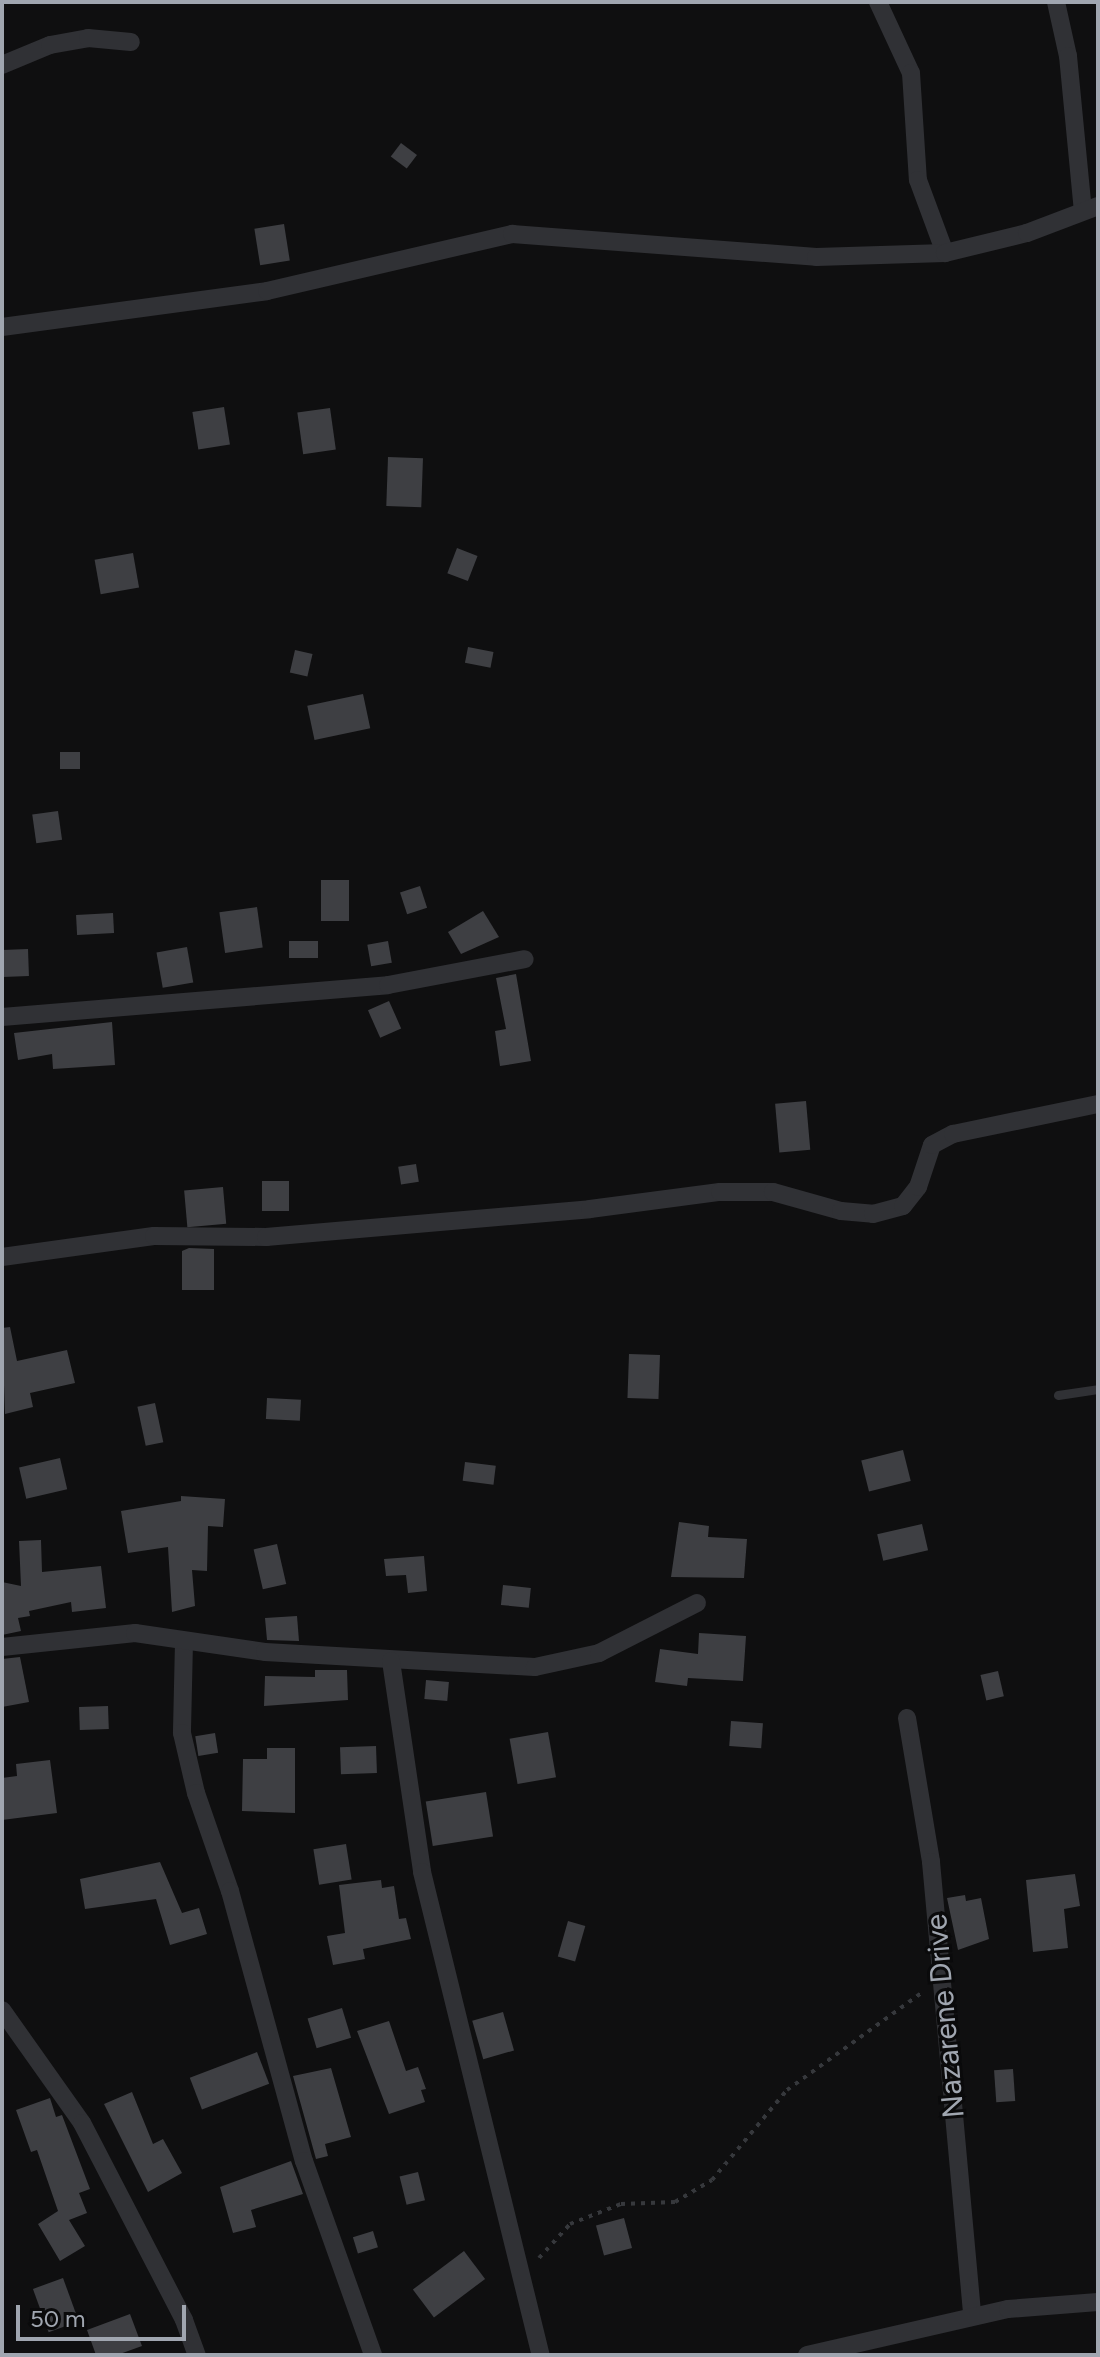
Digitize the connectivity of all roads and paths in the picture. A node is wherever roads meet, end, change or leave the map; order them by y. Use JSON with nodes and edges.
{"nodes":[{"id":1,"x":878,"y":2,"type":"edge"},
{"id":2,"x":1056,"y":2,"type":"edge"},
{"id":3,"x":131,"y":42,"type":"dead end"},
{"id":4,"x":2,"y":65,"type":"edge"},
{"id":5,"x":1091,"y":208,"type":"edge"},
{"id":6,"x":945,"y":253,"type":"junction"},
{"id":7,"x":2,"y":327,"type":"edge"},
{"id":8,"x":525,"y":959,"type":"dead end"},
{"id":9,"x":2,"y":1017,"type":"edge"},
{"id":10,"x":1098,"y":1104,"type":"edge"},
{"id":11,"x":2,"y":1257,"type":"edge"},
{"id":12,"x":1098,"y":1389,"type":"edge"},
{"id":13,"x":1058,"y":1395,"type":"dead end"},
{"id":14,"x":697,"y":1603,"type":"dead end"},
{"id":15,"x":184,"y":1642,"type":"junction"},
{"id":16,"x":2,"y":1647,"type":"edge"},
{"id":17,"x":391,"y":1661,"type":"junction"},
{"id":18,"x":907,"y":1718,"type":"dead end"},
{"id":19,"x":941,"y":1979,"type":"junction"},
{"id":20,"x":2,"y":2010,"type":"edge"},
{"id":21,"x":522,"y":2276,"type":"junction"},
{"id":22,"x":1098,"y":2302,"type":"edge"},
{"id":23,"x":972,"y":2316,"type":"junction"},
{"id":24,"x":197,"y":2355,"type":"edge"},
{"id":25,"x":373,"y":2355,"type":"edge"},
{"id":26,"x":541,"y":2355,"type":"edge"},
{"id":27,"x":807,"y":2355,"type":"edge"}],
"edges":[{"from":1,"to":6,"type":"street"},
{"from":2,"to":5,"type":"street"},
{"from":3,"to":4,"type":"street"},
{"from":5,"to":6,"type":"street"},
{"from":6,"to":7,"type":"street"},
{"from":8,"to":9,"type":"street"},
{"from":10,"to":11,"type":"street"},
{"from":12,"to":13,"type":"lane"},
{"from":14,"to":17,"type":"street"},
{"from":15,"to":16,"type":"street"},
{"from":15,"to":17,"type":"street"},
{"from":15,"to":25,"type":"street"},
{"from":17,"to":21,"type":"street"},
{"from":18,"to":19,"type":"street","name":"Nazarene Drive"},
{"from":19,"to":21,"type":"path"},
{"from":19,"to":23,"type":"street","name":"Nazarene Drive"},
{"from":20,"to":24,"type":"street"},
{"from":21,"to":26,"type":"street"},
{"from":22,"to":23,"type":"street"},
{"from":23,"to":27,"type":"street"}]}
